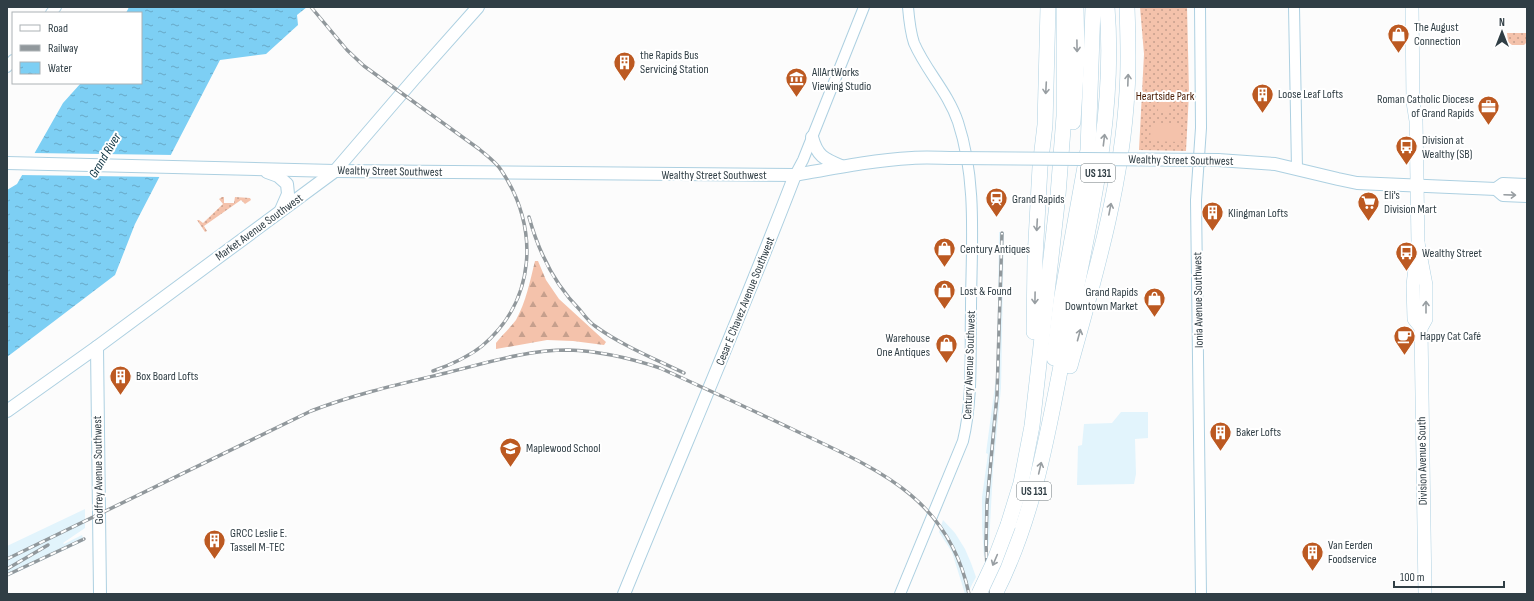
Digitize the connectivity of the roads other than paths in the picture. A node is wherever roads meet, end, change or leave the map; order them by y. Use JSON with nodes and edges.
{"nodes":[{"id":1,"x":478,"y":7,"type":"edge"},
{"id":2,"x":864,"y":7,"type":"edge"},
{"id":3,"x":908,"y":7,"type":"edge"},
{"id":4,"x":1048,"y":7,"type":"edge"},
{"id":5,"x":1064,"y":7,"type":"edge"},
{"id":6,"x":1076,"y":7,"type":"edge"},
{"id":7,"x":1093,"y":7,"type":"edge"},
{"id":8,"x":1107,"y":7,"type":"edge"},
{"id":9,"x":1127,"y":7,"type":"edge"},
{"id":10,"x":1200,"y":7,"type":"edge"},
{"id":11,"x":1294,"y":7,"type":"edge"},
{"id":12,"x":1412,"y":7,"type":"edge"},
{"id":13,"x":1417,"y":7,"type":"edge"},
{"id":14,"x":1416,"y":121,"type":"junction"},
{"id":15,"x":812,"y":137,"type":"junction"},
{"id":16,"x":1041,"y":158,"type":"junction"},
{"id":17,"x":1087,"y":159,"type":"junction"},
{"id":18,"x":7,"y":163,"type":"edge"},
{"id":19,"x":841,"y":166,"type":"junction"},
{"id":20,"x":259,"y":169,"type":"junction"},
{"id":21,"x":1297,"y":169,"type":"junction"},
{"id":22,"x":335,"y":171,"type":"junction"},
{"id":23,"x":795,"y":176,"type":"junction"},
{"id":24,"x":1527,"y":184,"type":"edge"},
{"id":25,"x":1417,"y":186,"type":"junction"},
{"id":26,"x":1496,"y":189,"type":"junction"},
{"id":27,"x":1058,"y":195,"type":"junction"},
{"id":28,"x":1527,"y":196,"type":"edge"},
{"id":29,"x":280,"y":211,"type":"junction"},
{"id":30,"x":97,"y":347,"type":"junction"},
{"id":31,"x":1053,"y":407,"type":"junction"},
{"id":32,"x":7,"y":411,"type":"edge"},
{"id":33,"x":1049,"y":425,"type":"junction"},
{"id":34,"x":1030,"y":440,"type":"junction"},
{"id":35,"x":100,"y":594,"type":"edge"},
{"id":36,"x":624,"y":594,"type":"edge"},
{"id":37,"x":900,"y":594,"type":"edge"},
{"id":38,"x":979,"y":594,"type":"edge"},
{"id":39,"x":996,"y":594,"type":"edge"},
{"id":40,"x":1201,"y":594,"type":"edge"},
{"id":41,"x":1425,"y":594,"type":"edge"}],
"edges":[{"from":1,"to":22,"type":"main road","name":"Market Avenue Southwest"},
{"from":2,"to":15,"type":"street","name":"Cesar E Chavez Avenue Southwest"},
{"from":3,"to":37,"type":"street","name":"Century Avenue Southwest"},
{"from":4,"to":16,"type":"highway","one_way":true},
{"from":5,"to":27,"type":"highway","number":"US 131"},
{"from":6,"to":27,"type":"highway","one_way":true},
{"from":7,"to":17,"type":"highway"},
{"from":31,"to":8,"type":"highway","number":"US 131","one_way":true},
{"from":33,"to":9,"type":"highway","one_way":true},
{"from":10,"to":40,"type":"street","name":"Ionia Avenue Southwest"},
{"from":11,"to":21,"type":"street"},
{"from":12,"to":14,"type":"main road","name":"Division Avenue South"},
{"from":13,"to":14,"type":"main road","name":"Division Avenue South"},
{"from":14,"to":25,"type":"main road","name":"Division Avenue South"},
{"from":15,"to":19,"type":"main road"},
{"from":15,"to":23,"type":"street","name":"Cesar E Chavez Avenue Southwest"},
{"from":16,"to":17,"type":"main road","name":"Wealthy Street Southwest","bridge":true},
{"from":16,"to":19,"type":"main road","name":"Wealthy Street Southwest","bridge":true},
{"from":16,"to":34,"type":"highway","one_way":true},
{"from":17,"to":21,"type":"main road","name":"Wealthy Street Southwest","bridge":true},
{"from":17,"to":31,"type":"highway"},
{"from":18,"to":20,"type":"main road","name":"Wealthy Street Southwest"},
{"from":19,"to":23,"type":"main road","name":"Wealthy Street Southwest"},
{"from":20,"to":22,"type":"main road","name":"Wealthy Street Southwest"},
{"from":20,"to":29,"type":"main road"},
{"from":21,"to":25,"type":"main road","name":"Wealthy Street Southwest"},
{"from":22,"to":23,"type":"main road","name":"Wealthy Street Southwest"},
{"from":22,"to":29,"type":"main road","name":"Market Avenue Southwest"},
{"from":23,"to":36,"type":"main road","name":"Cesar E Chavez Avenue Southwest"},
{"from":24,"to":26,"type":"main road"},
{"from":25,"to":26,"type":"main road","name":"Wealthy Street Southwest"},
{"from":25,"to":41,"type":"main road","name":"Division Avenue South"},
{"from":26,"to":28,"type":"main road","one_way":true},
{"from":27,"to":34,"type":"highway","number":"US 131"},
{"from":29,"to":30,"type":"main road","name":"Market Avenue Southwest"},
{"from":30,"to":32,"type":"main road","name":"Market Avenue Southwest"},
{"from":30,"to":35,"type":"main road","name":"Godfrey Avenue Southwest"},
{"from":31,"to":33,"type":"highway","number":"US 131"},
{"from":39,"to":33,"type":"highway","number":"US 131","one_way":true},
{"from":34,"to":38,"type":"highway","number":"US 131","one_way":true,"bridge":true}]}
